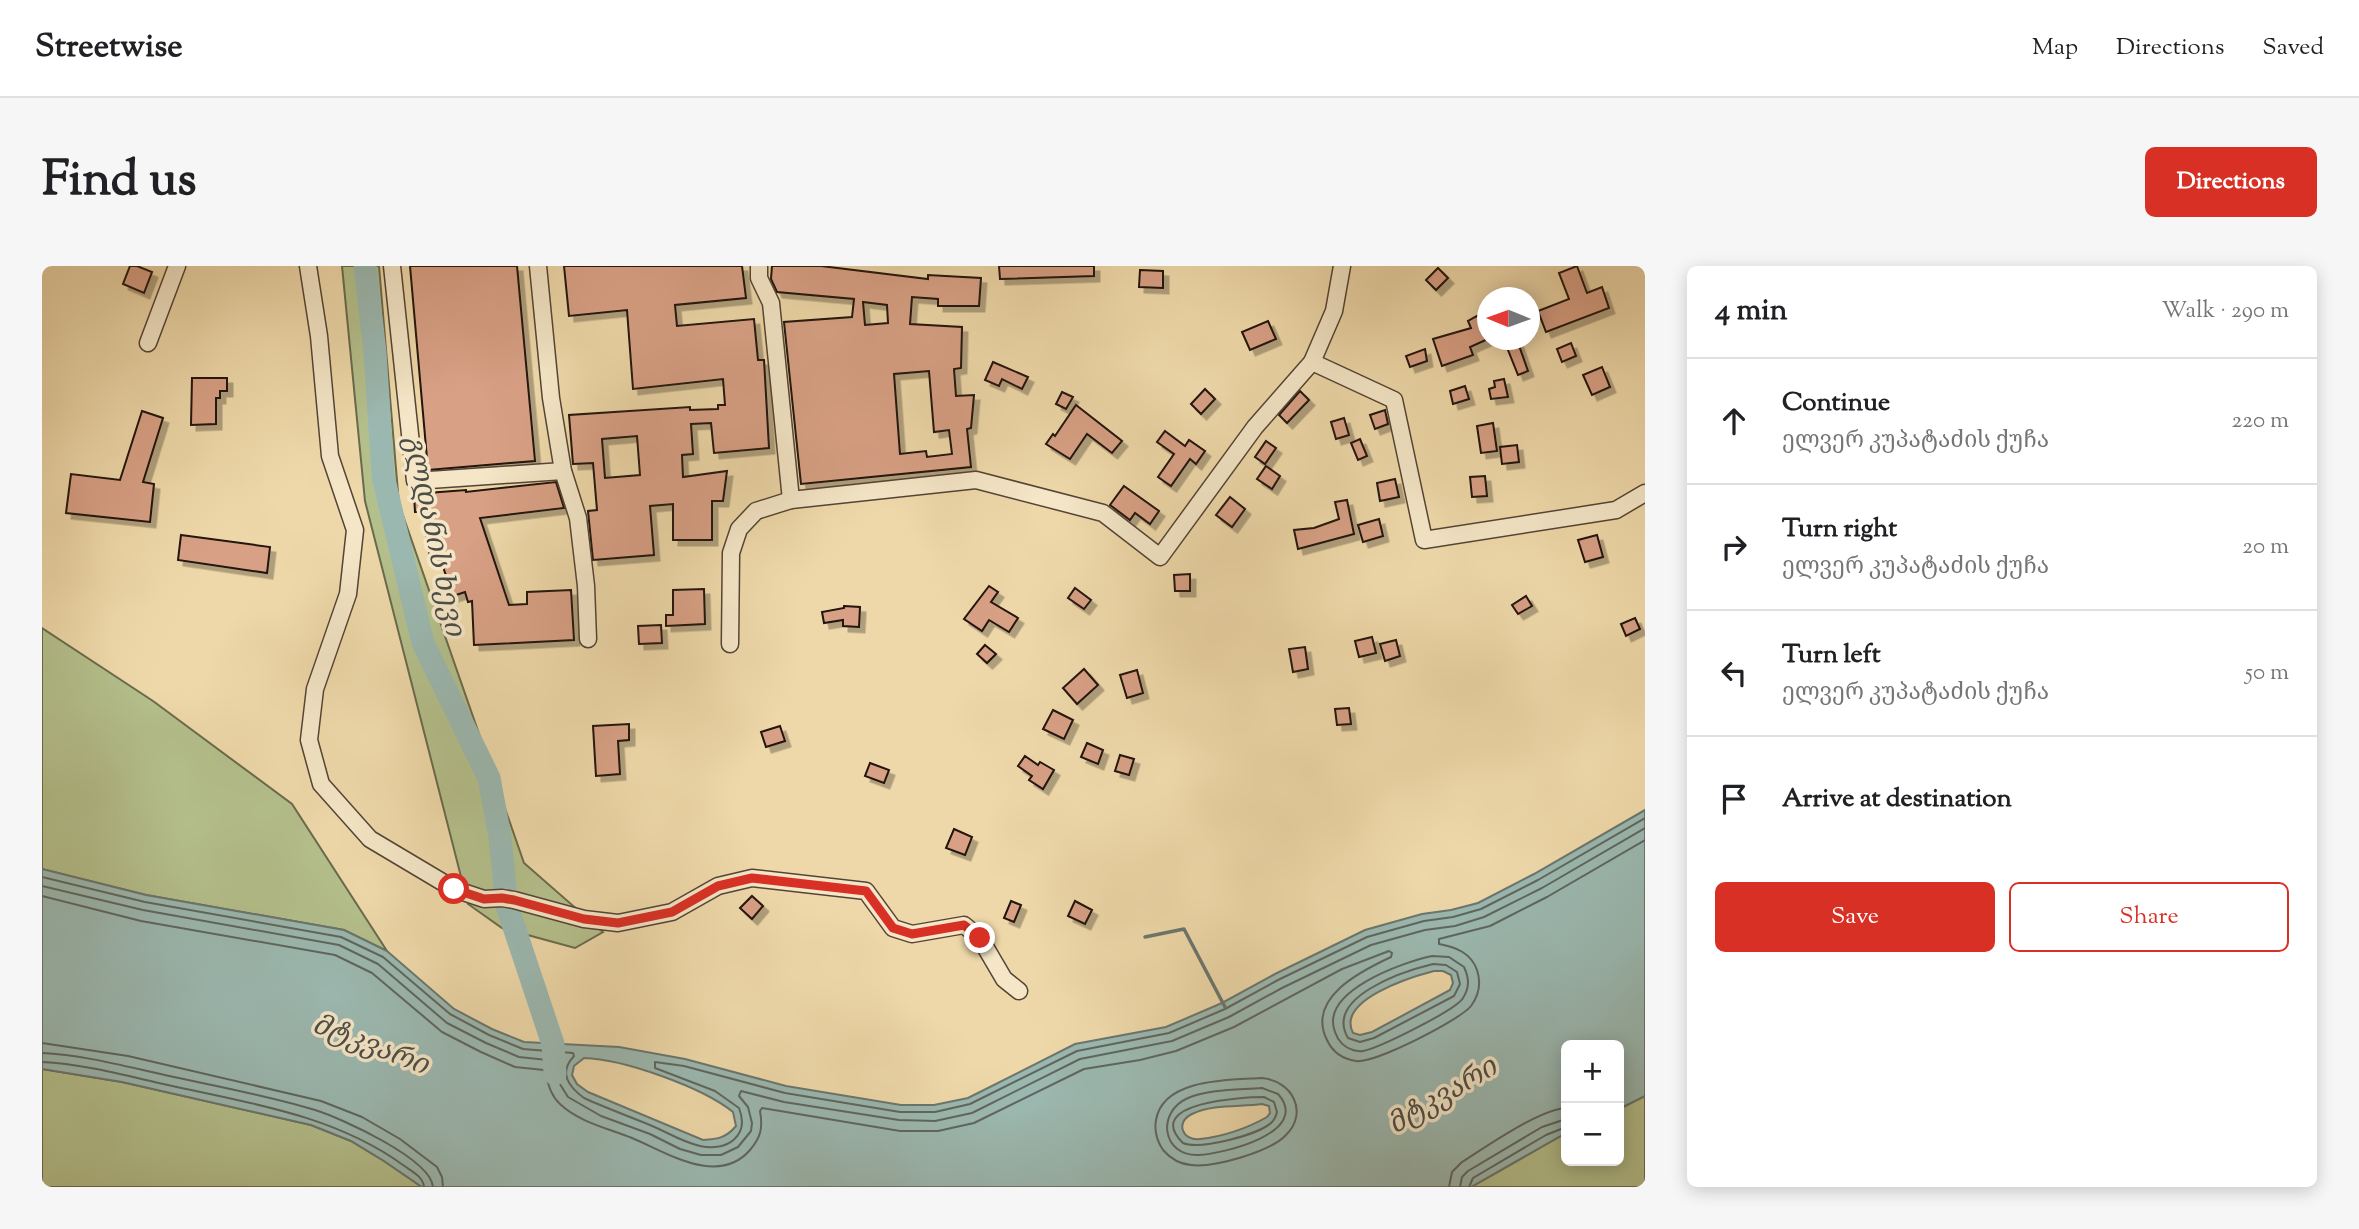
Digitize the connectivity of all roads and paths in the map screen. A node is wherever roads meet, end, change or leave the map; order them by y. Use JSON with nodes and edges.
{"nodes":[{"id":1,"x":177,"y":266,"type":"edge"},
{"id":2,"x":308,"y":266,"type":"edge"},
{"id":3,"x":392,"y":266,"type":"edge"},
{"id":4,"x":538,"y":266,"type":"edge"},
{"id":5,"x":759,"y":266,"type":"edge"},
{"id":6,"x":1342,"y":266,"type":"edge"},
{"id":7,"x":148,"y":343,"type":"dead end"},
{"id":8,"x":1312,"y":362,"type":"junction"},
{"id":9,"x":563,"y":471,"type":"junction"},
{"id":10,"x":1645,"y":493,"type":"edge"},
{"id":11,"x":791,"y":500,"type":"junction"},
{"id":12,"x":588,"y":639,"type":"dead end"},
{"id":13,"x":730,"y":644,"type":"dead end"},
{"id":14,"x":1019,"y":991,"type":"dead end"}],
"edges":[{"from":1,"to":7,"type":"street"},
{"from":2,"to":14,"type":"street"},
{"from":3,"to":9,"type":"street"},
{"from":4,"to":9,"type":"street"},
{"from":5,"to":11,"type":"street"},
{"from":6,"to":8,"type":"street"},
{"from":8,"to":10,"type":"street"},
{"from":8,"to":11,"type":"street"},
{"from":9,"to":12,"type":"street"},
{"from":11,"to":13,"type":"street"}]}
